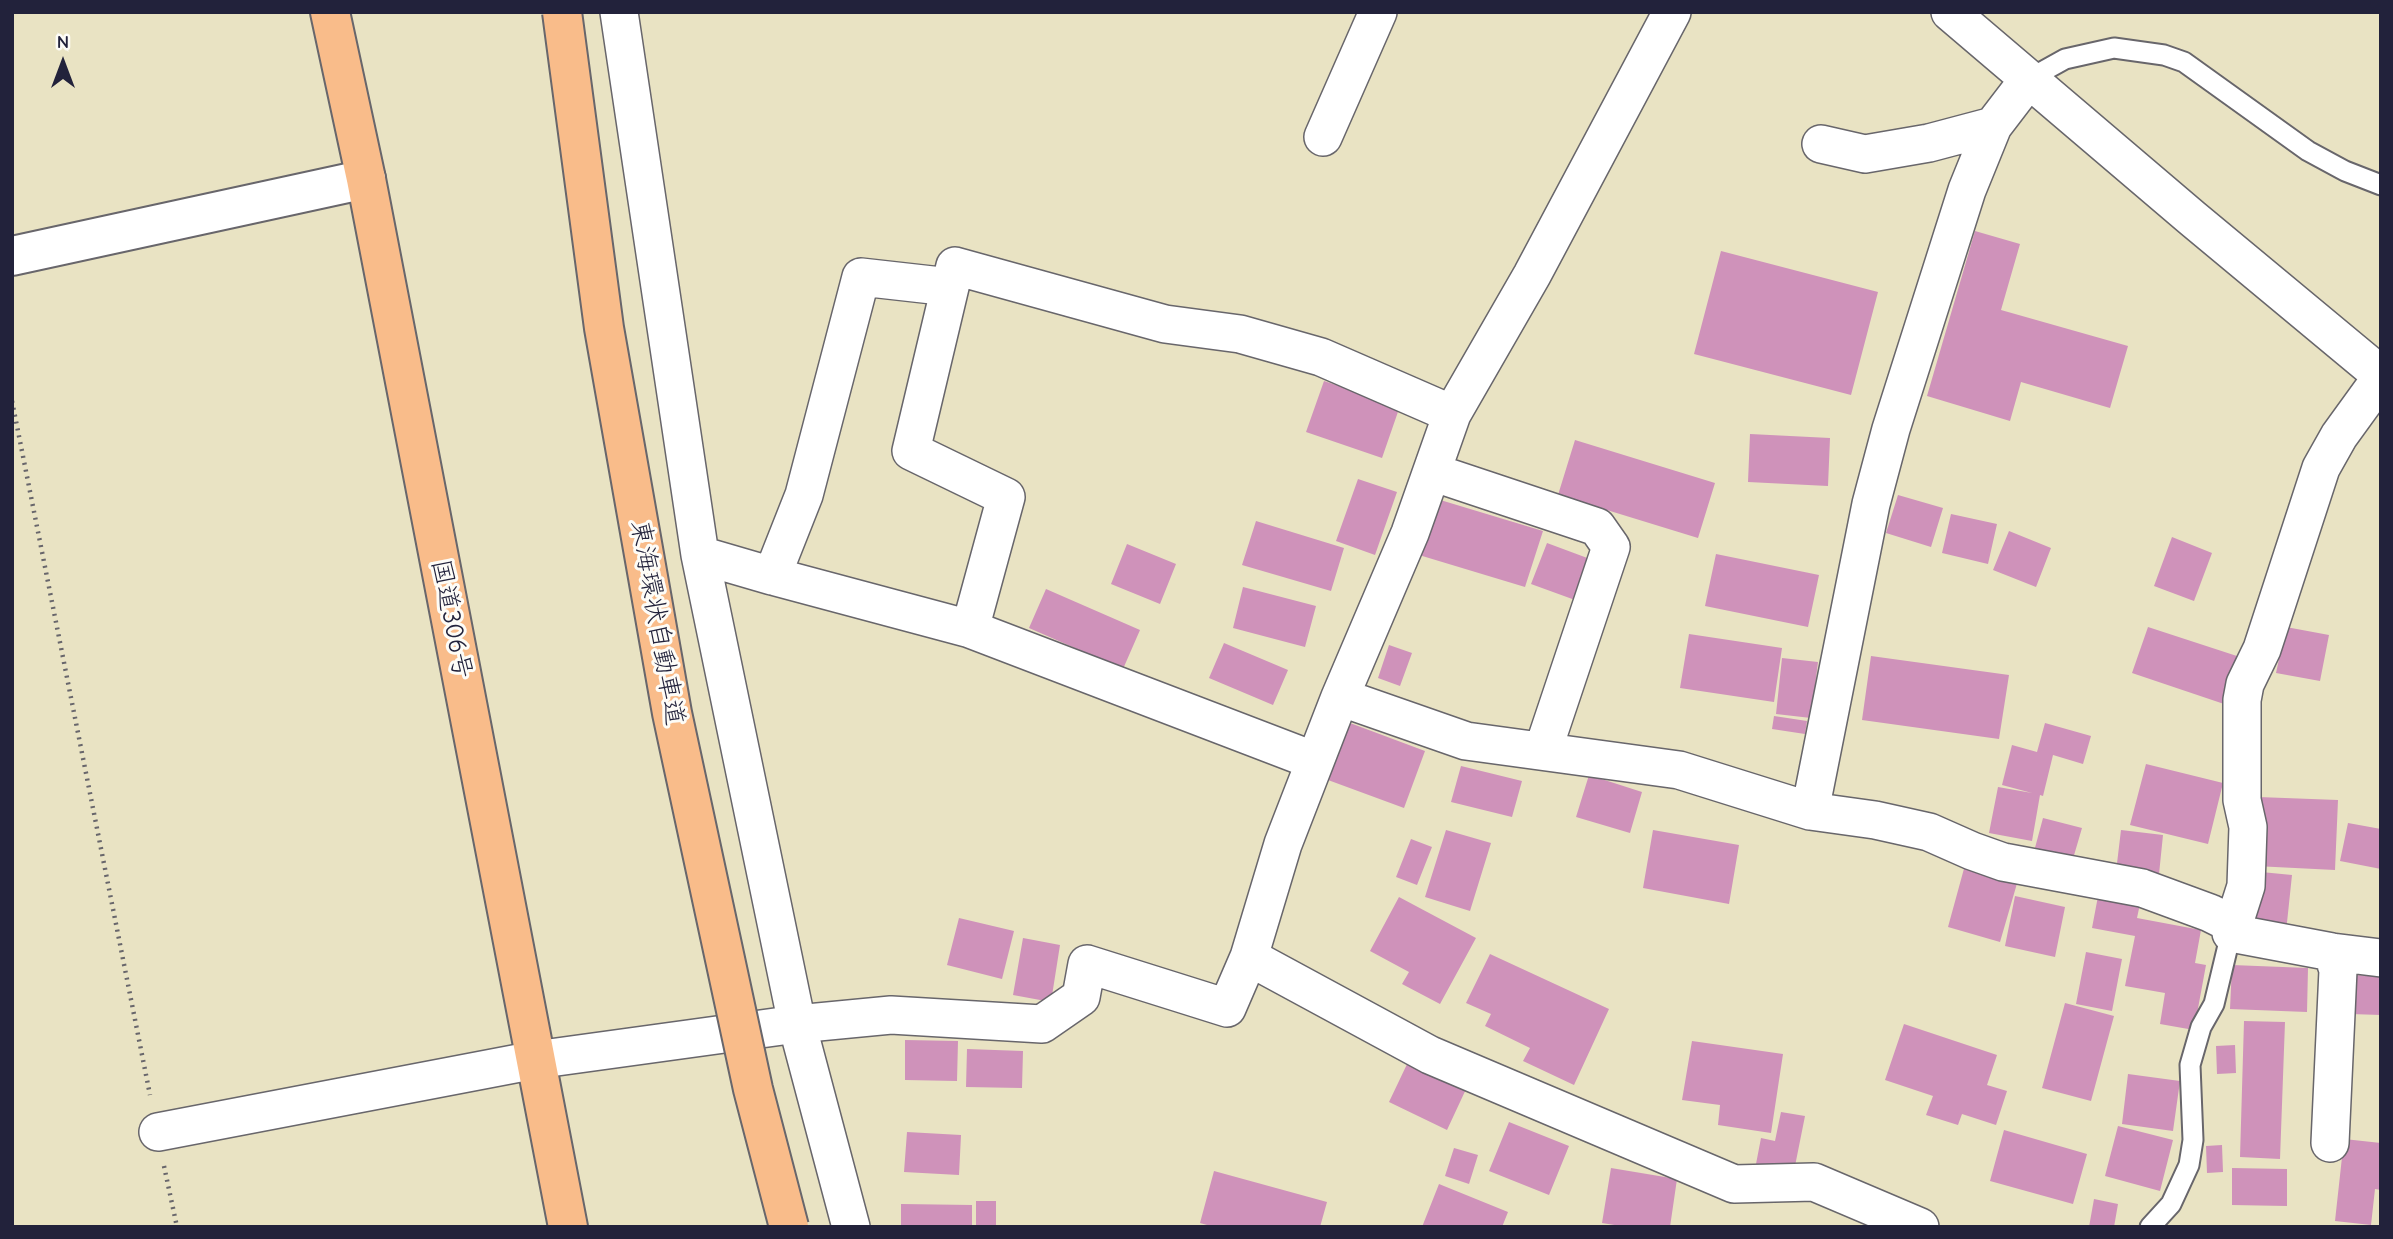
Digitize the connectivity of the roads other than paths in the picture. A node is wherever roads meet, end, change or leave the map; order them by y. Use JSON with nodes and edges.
{"nodes":[{"id":1,"x":330,"y":12,"type":"edge"},
{"id":2,"x":562,"y":12,"type":"edge"},
{"id":3,"x":619,"y":12,"type":"edge"},
{"id":4,"x":1378,"y":12,"type":"edge"},
{"id":5,"x":1950,"y":12,"type":"edge"},
{"id":6,"x":1670,"y":13,"type":"edge"},
{"id":7,"x":2029,"y":79,"type":"junction"},
{"id":8,"x":1993,"y":126,"type":"junction"},
{"id":9,"x":1323,"y":137,"type":"dead end"},
{"id":10,"x":1821,"y":144,"type":"dead end"},
{"id":11,"x":366,"y":179,"type":"junction"},
{"id":12,"x":2381,"y":185,"type":"edge"},
{"id":13,"x":12,"y":256,"type":"edge"},
{"id":14,"x":950,"y":287,"type":"junction"},
{"id":15,"x":2376,"y":364,"type":"edge"},
{"id":16,"x":1452,"y":414,"type":"junction"},
{"id":17,"x":1432,"y":472,"type":"junction"},
{"id":18,"x":700,"y":555,"type":"junction"},
{"id":19,"x":772,"y":576,"type":"junction"},
{"id":20,"x":970,"y":629,"type":"junction"},
{"id":21,"x":1340,"y":697,"type":"junction"},
{"id":22,"x":1543,"y":750,"type":"junction"},
{"id":23,"x":1315,"y":761,"type":"junction"},
{"id":24,"x":1810,"y":811,"type":"junction"},
{"id":25,"x":2232,"y":929,"type":"junction"},
{"id":26,"x":2332,"y":952,"type":"junction"},
{"id":27,"x":1249,"y":957,"type":"junction"},
{"id":28,"x":2381,"y":958,"type":"edge"},
{"id":29,"x":797,"y":1024,"type":"junction"},
{"id":30,"x":535,"y":1060,"type":"junction"},
{"id":31,"x":158,"y":1132,"type":"road end"},
{"id":32,"x":2330,"y":1143,"type":"dead end"},
{"id":33,"x":568,"y":1227,"type":"edge"},
{"id":34,"x":789,"y":1227,"type":"edge"},
{"id":35,"x":850,"y":1227,"type":"edge"},
{"id":36,"x":1920,"y":1227,"type":"edge"},
{"id":37,"x":2150,"y":1227,"type":"edge"}],
"edges":[{"from":1,"to":11,"type":"highway","name":"国道306号"},
{"from":2,"to":34,"type":"highway","name":"東海環状自動車道","bridge":true},
{"from":3,"to":18,"type":"street"},
{"from":4,"to":9,"type":"street"},
{"from":5,"to":7,"type":"street"},
{"from":6,"to":16,"type":"street"},
{"from":7,"to":8,"type":"street"},
{"from":7,"to":12,"type":"lane"},
{"from":7,"to":15,"type":"street"},
{"from":8,"to":10,"type":"street"},
{"from":8,"to":24,"type":"street"},
{"from":11,"to":13,"type":"street"},
{"from":11,"to":30,"type":"highway","name":"国道306号"},
{"from":14,"to":16,"type":"street"},
{"from":14,"to":19,"type":"street"},
{"from":14,"to":20,"type":"street"},
{"from":15,"to":25,"type":"street"},
{"from":16,"to":17,"type":"street"},
{"from":17,"to":21,"type":"street"},
{"from":17,"to":22,"type":"street"},
{"from":18,"to":19,"type":"street"},
{"from":18,"to":29,"type":"street"},
{"from":19,"to":20,"type":"street"},
{"from":20,"to":23,"type":"street"},
{"from":21,"to":22,"type":"street"},
{"from":21,"to":23,"type":"street"},
{"from":22,"to":24,"type":"street"},
{"from":23,"to":27,"type":"street"},
{"from":24,"to":25,"type":"street"},
{"from":25,"to":26,"type":"street"},
{"from":25,"to":37,"type":"lane"},
{"from":26,"to":28,"type":"street"},
{"from":26,"to":32,"type":"street"},
{"from":27,"to":29,"type":"street"},
{"from":27,"to":36,"type":"street"},
{"from":29,"to":30,"type":"street"},
{"from":29,"to":35,"type":"street"},
{"from":30,"to":31,"type":"street"},
{"from":30,"to":33,"type":"highway","name":"国道306号"}]}
